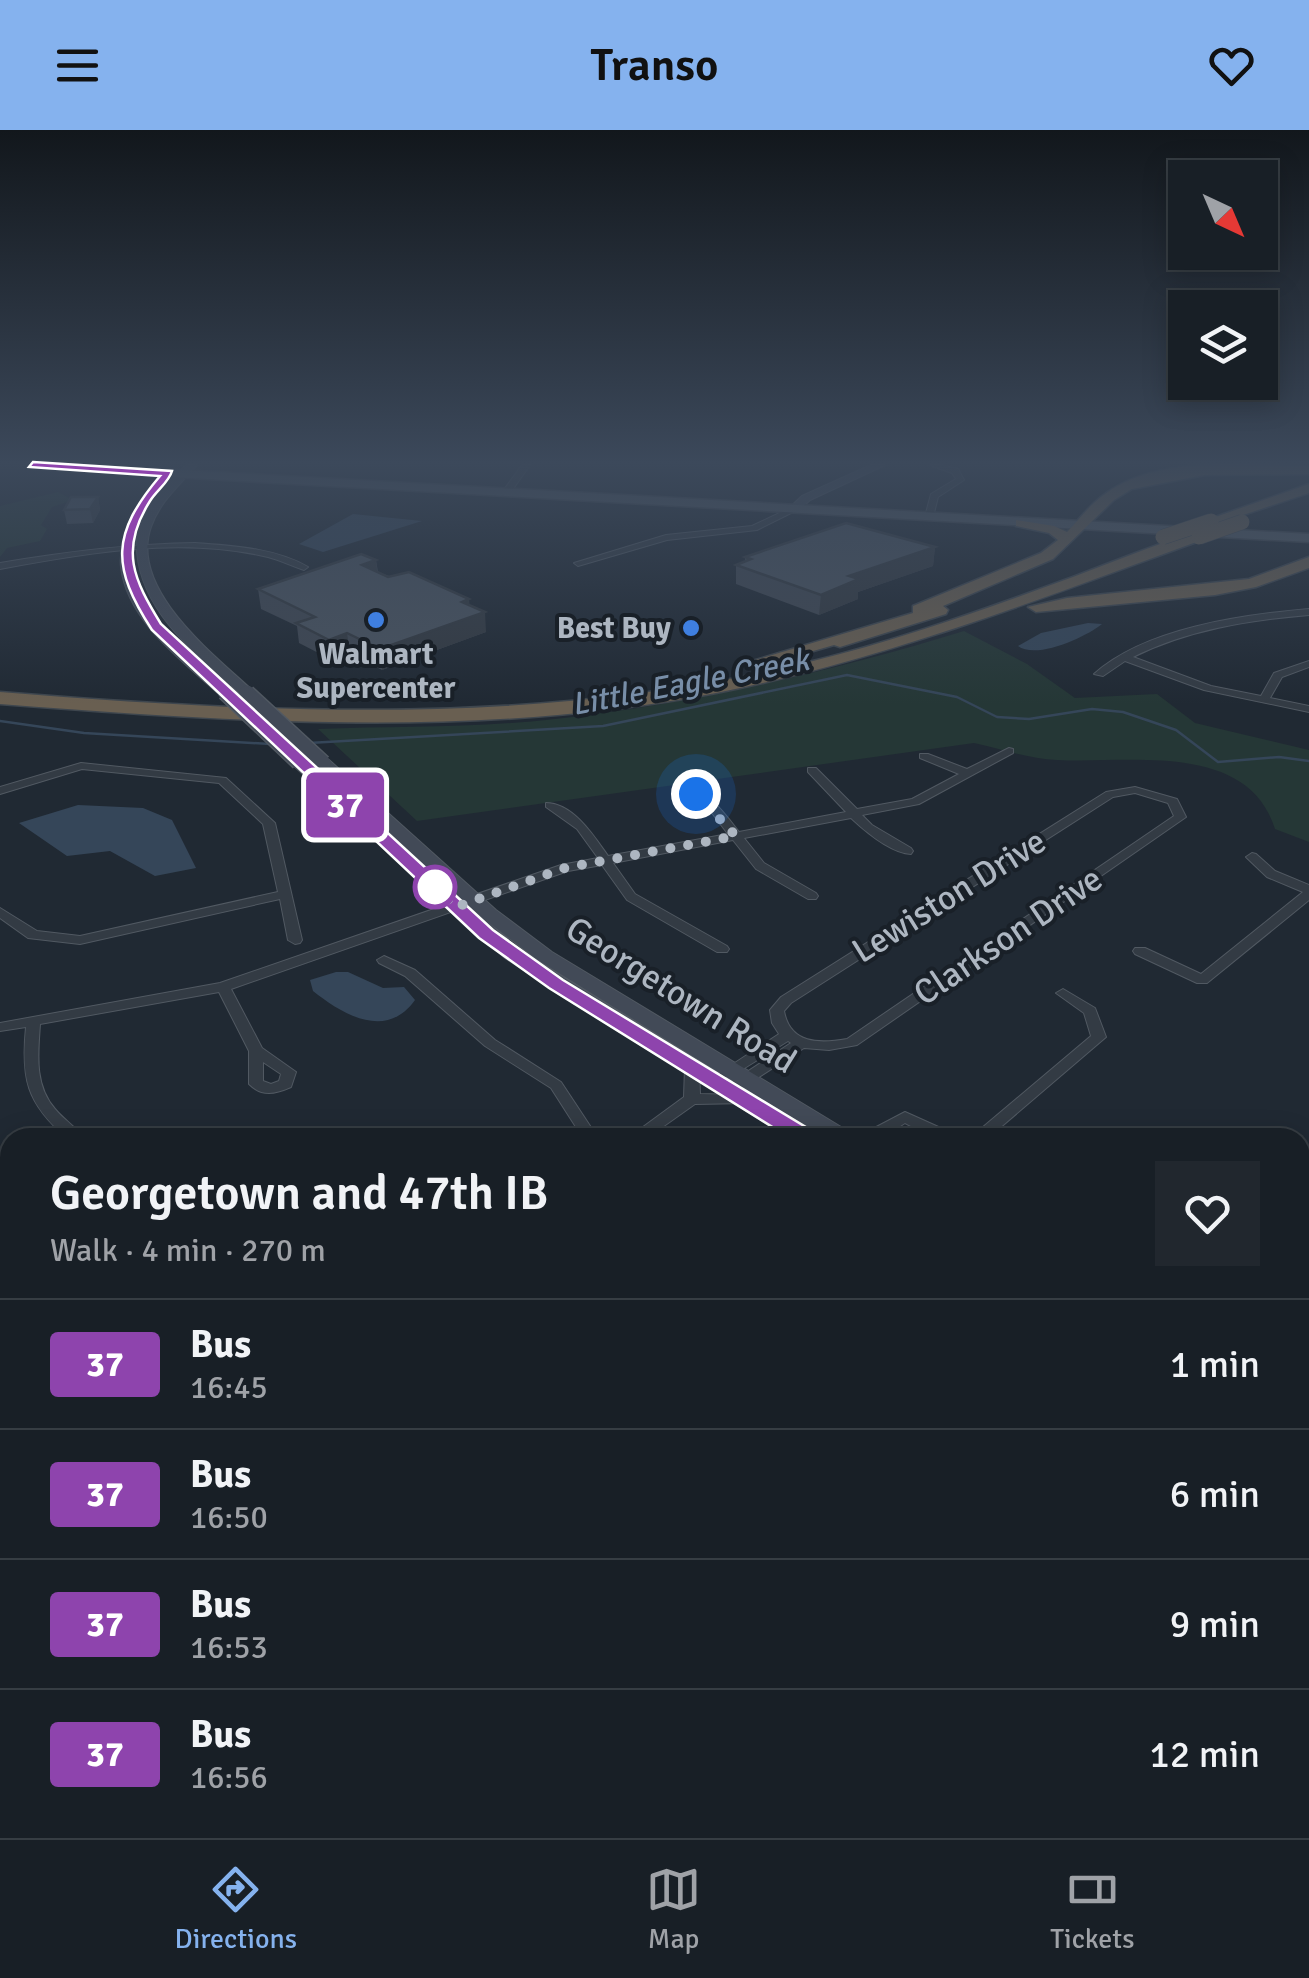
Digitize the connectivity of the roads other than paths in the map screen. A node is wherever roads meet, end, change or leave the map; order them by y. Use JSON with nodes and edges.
{"nodes":[{"id":1,"x":135,"y":545,"type":"edge"},
{"id":2,"x":643,"y":545,"type":"edge"},
{"id":3,"x":1060,"y":545,"type":"edge"},
{"id":4,"x":1139,"y":545,"type":"edge"},
{"id":5,"x":1175,"y":545,"type":"edge"},
{"id":6,"x":132,"y":550,"type":"junction"},
{"id":7,"x":1309,"y":562,"type":"edge"},
{"id":8,"x":578,"y":564,"type":"dead end"},
{"id":9,"x":0,"y":566,"type":"edge"},
{"id":10,"x":304,"y":567,"type":"dead end"},
{"id":11,"x":1309,"y":612,"type":"edge"},
{"id":12,"x":890,"y":645,"type":"junction"},
{"id":13,"x":1128,"y":658,"type":"junction"},
{"id":14,"x":758,"y":662,"type":"junction"},
{"id":15,"x":1309,"y":664,"type":"edge"},
{"id":16,"x":1099,"y":674,"type":"dead end"},
{"id":17,"x":0,"y":683,"type":"edge"},
{"id":18,"x":0,"y":698,"type":"edge"},
{"id":19,"x":1264,"y":700,"type":"junction"},
{"id":20,"x":1309,"y":709,"type":"edge"},
{"id":21,"x":1009,"y":752,"type":"dead end"},
{"id":22,"x":924,"y":756,"type":"dead end"},
{"id":23,"x":812,"y":770,"type":"dead end"},
{"id":24,"x":970,"y":774,"type":"junction"},
{"id":25,"x":686,"y":788,"type":"dead end"},
{"id":26,"x":0,"y":791,"type":"edge"},
{"id":27,"x":1162,"y":796,"type":"joint"},
{"id":28,"x":550,"y":805,"type":"dead end"},
{"id":29,"x":854,"y":814,"type":"junction"},
{"id":30,"x":736,"y":836,"type":"junction"},
{"id":31,"x":907,"y":851,"type":"dead end"},
{"id":32,"x":1252,"y":858,"type":"dead end"},
{"id":33,"x":606,"y":860,"type":"junction"},
{"id":34,"x":1309,"y":892,"type":"edge"},
{"id":35,"x":285,"y":894,"type":"junction"},
{"id":36,"x":812,"y":896,"type":"dead end"},
{"id":37,"x":464,"y":904,"type":"junction"},
{"id":38,"x":3,"y":919,"type":"edge"},
{"id":39,"x":294,"y":940,"type":"dead end"},
{"id":40,"x":722,"y":949,"type":"dead end"},
{"id":41,"x":1140,"y":951,"type":"dead end"},
{"id":42,"x":384,"y":960,"type":"dead end"},
{"id":43,"x":223,"y":987,"type":"junction"},
{"id":44,"x":1063,"y":994,"type":"dead end"},
{"id":45,"x":33,"y":1022,"type":"junction"},
{"id":46,"x":0,"y":1027,"type":"edge"},
{"id":47,"x":795,"y":1039,"type":"junction"},
{"id":48,"x":256,"y":1051,"type":"dead end"},
{"id":49,"x":692,"y":1068,"type":"junction"},
{"id":50,"x":734,"y":1084,"type":"junction"},
{"id":51,"x":692,"y":1099,"type":"junction"},
{"id":52,"x":66,"y":1128,"type":"edge"},
{"id":53,"x":583,"y":1128,"type":"edge"},
{"id":54,"x":650,"y":1128,"type":"edge"},
{"id":55,"x":793,"y":1128,"type":"edge"},
{"id":56,"x":823,"y":1128,"type":"edge"},
{"id":57,"x":887,"y":1128,"type":"edge"},
{"id":58,"x":926,"y":1128,"type":"edge"},
{"id":59,"x":989,"y":1128,"type":"edge"}],
"edges":[{"from":1,"to":6,"type":"main road"},
{"from":2,"to":8,"type":"street"},
{"from":3,"to":14,"type":"highway"},
{"from":4,"to":14,"type":"highway","bridge":true},
{"from":5,"to":12,"type":"highway","bridge":true},
{"from":6,"to":9,"type":"street"},
{"from":6,"to":10,"type":"street"},
{"from":6,"to":37,"type":"main road","name":"Georgetown Road","bridge":true},
{"from":6,"to":37,"type":"main road","name":"Georgetown Road","bridge":true},
{"from":7,"to":12,"type":"highway"},
{"from":11,"to":13,"type":"street"},
{"from":12,"to":18,"type":"highway"},
{"from":13,"to":16,"type":"street"},
{"from":13,"to":19,"type":"street"},
{"from":14,"to":17,"type":"highway"},
{"from":15,"to":19,"type":"street"},
{"from":19,"to":20,"type":"street"},
{"from":21,"to":24,"type":"street"},
{"from":22,"to":24,"type":"street"},
{"from":23,"to":29,"type":"street"},
{"from":24,"to":29,"type":"street"},
{"from":25,"to":30,"type":"street"},
{"from":26,"to":35,"type":"street"},
{"from":27,"to":47,"type":"street","name":"Lewiston Drive"},
{"from":27,"to":47,"type":"street","name":"Clarkson Drive"},
{"from":28,"to":33,"type":"street"},
{"from":29,"to":30,"type":"street"},
{"from":29,"to":31,"type":"street"},
{"from":30,"to":33,"type":"street"},
{"from":30,"to":36,"type":"street"},
{"from":32,"to":34,"type":"street"},
{"from":33,"to":37,"type":"street"},
{"from":33,"to":40,"type":"street"},
{"from":34,"to":41,"type":"street"},
{"from":35,"to":38,"type":"street"},
{"from":35,"to":39,"type":"street"},
{"from":37,"to":43,"type":"street"},
{"from":37,"to":49,"type":"main road","name":"Georgetown Road"},
{"from":37,"to":50,"type":"main road","name":"Georgetown Road"},
{"from":42,"to":53,"type":"street"},
{"from":43,"to":45,"type":"street"},
{"from":43,"to":48,"type":"street"},
{"from":44,"to":59,"type":"street"},
{"from":45,"to":46,"type":"street"},
{"from":45,"to":52,"type":"street"},
{"from":47,"to":50,"type":"street"},
{"from":49,"to":50,"type":"main road","name":"Georgetown Road"},
{"from":49,"to":51,"type":"street"},
{"from":50,"to":51,"type":"street"},
{"from":50,"to":55,"type":"main road","name":"Georgetown Road"},
{"from":50,"to":56,"type":"main road","name":"Georgetown Road"},
{"from":51,"to":54,"type":"street"},
{"from":57,"to":58,"type":"street"}]}
